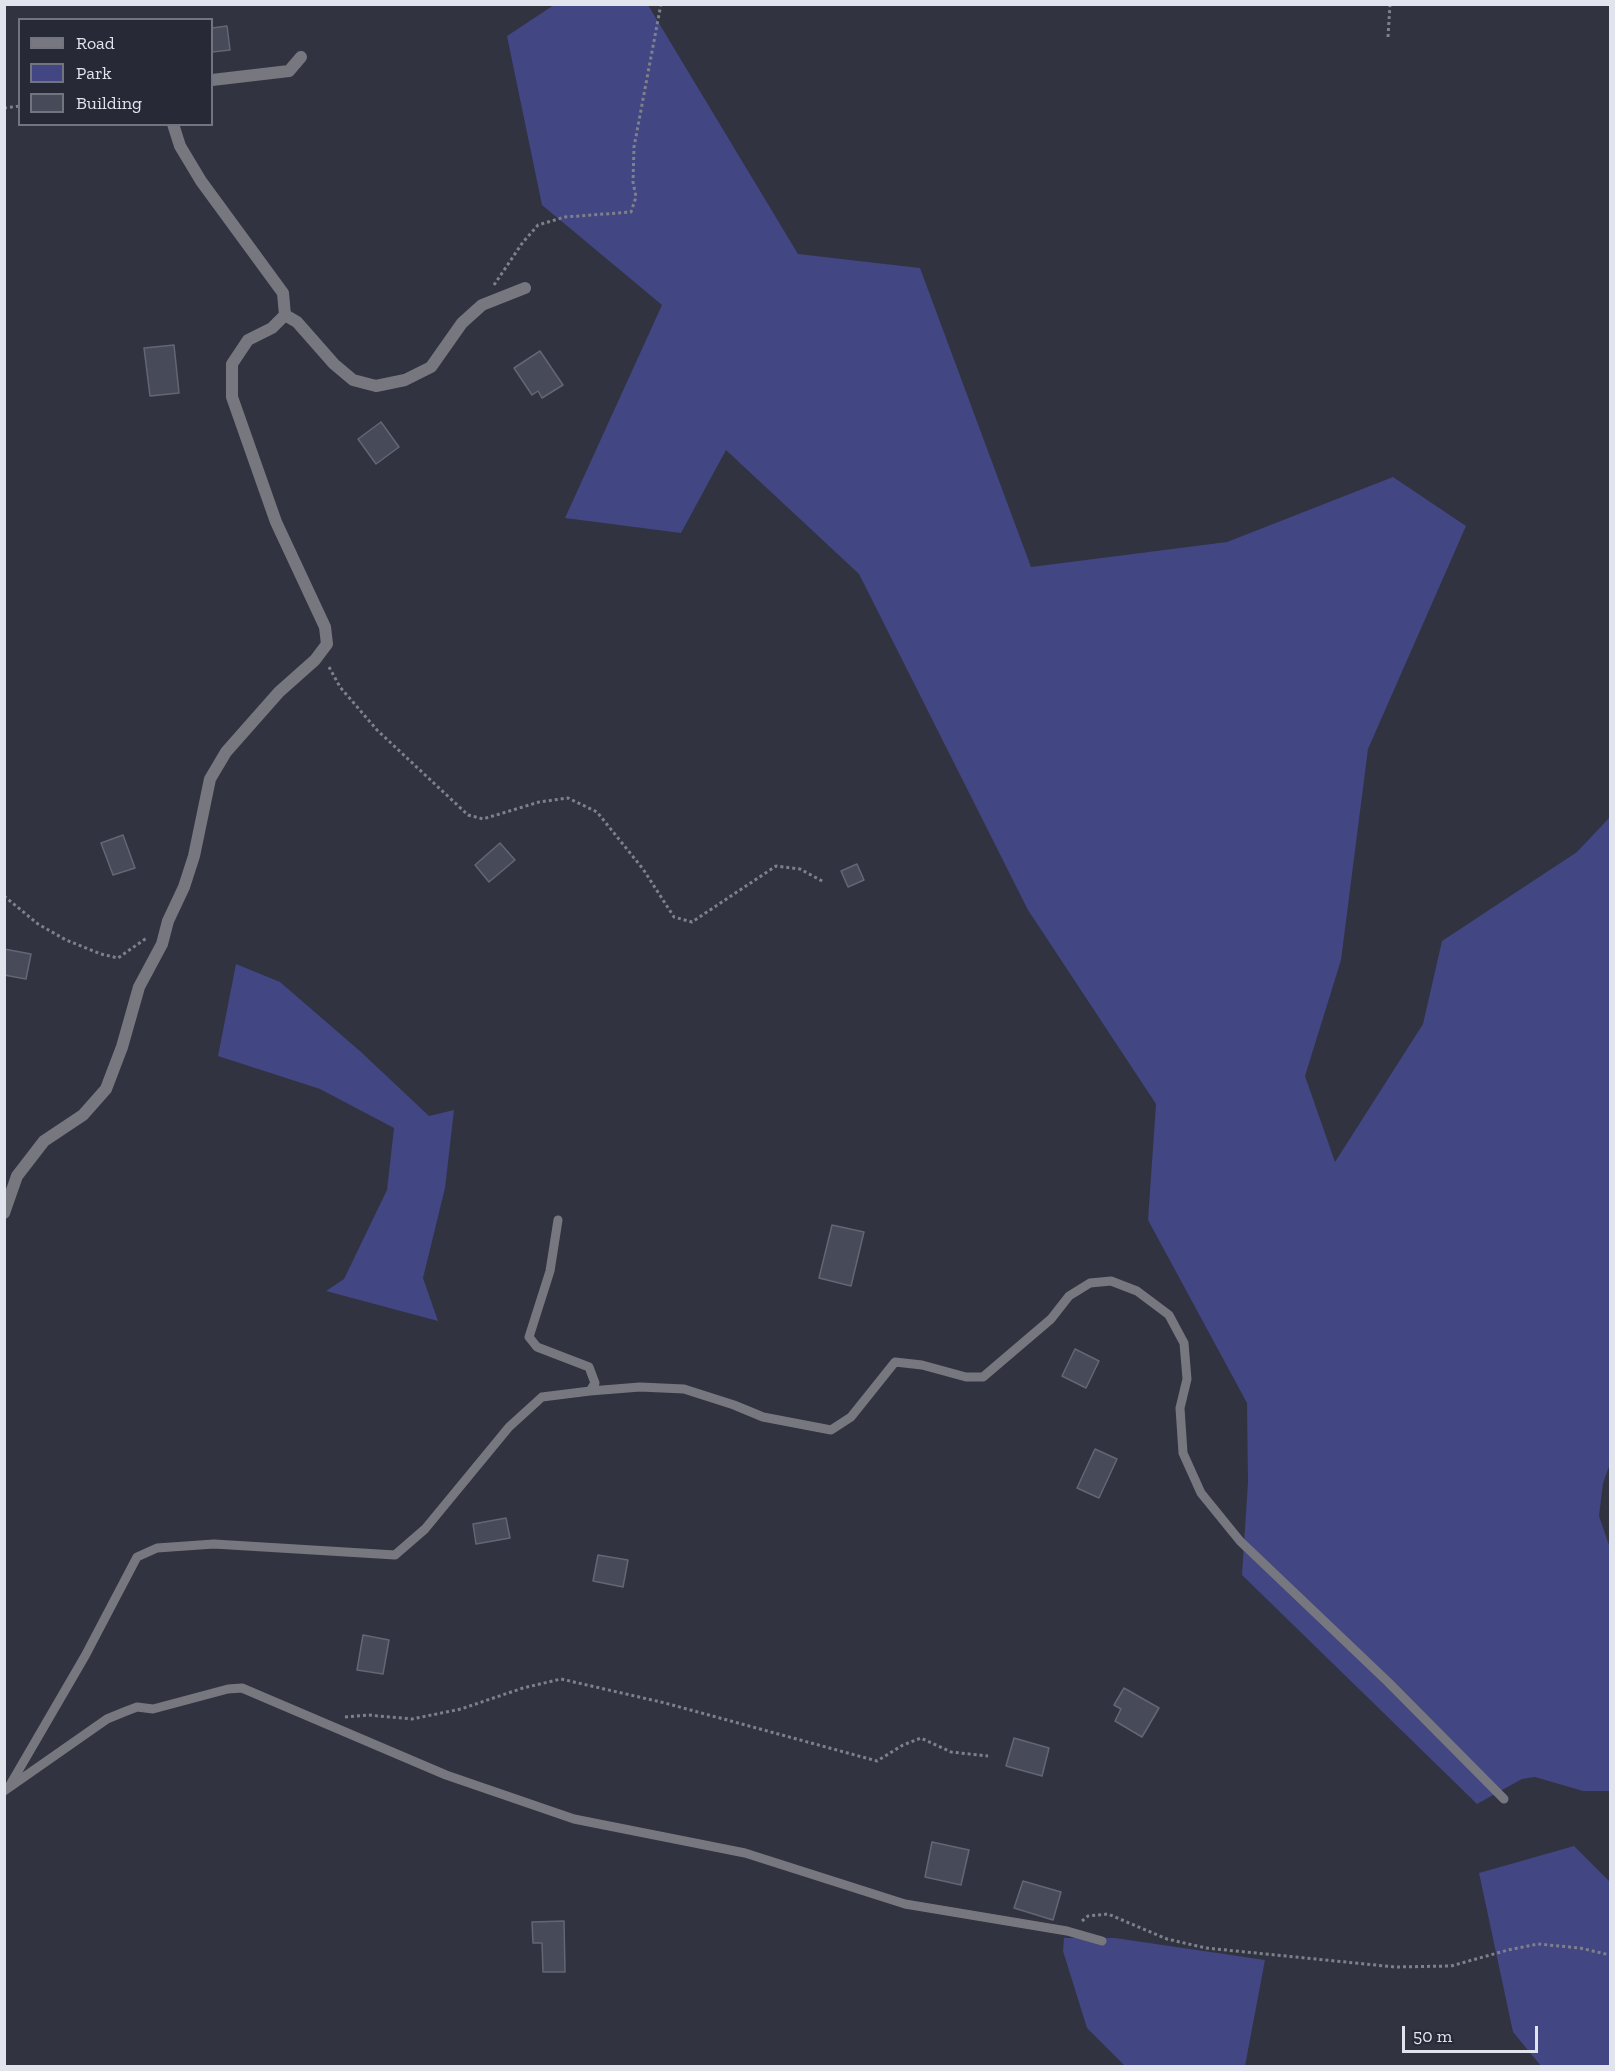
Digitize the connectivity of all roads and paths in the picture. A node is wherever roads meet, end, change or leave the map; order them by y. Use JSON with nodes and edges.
{"nodes":[{"id":1,"x":661,"y":4,"type":"edge"},
{"id":2,"x":1390,"y":4,"type":"edge"},
{"id":3,"x":1388,"y":37,"type":"dead end"},
{"id":4,"x":301,"y":57,"type":"dead end"},
{"id":5,"x":213,"y":80,"type":"edge"},
{"id":6,"x":174,"y":126,"type":"edge"},
{"id":7,"x":525,"y":288,"type":"dead end"},
{"id":8,"x":482,"y":305,"type":"junction"},
{"id":9,"x":285,"y":315,"type":"junction"},
{"id":10,"x":315,"y":660,"type":"junction"},
{"id":11,"x":824,"y":882,"type":"dead end"},
{"id":12,"x":4,"y":896,"type":"edge"},
{"id":13,"x":166,"y":929,"type":"junction"},
{"id":14,"x":4,"y":1213,"type":"edge"},
{"id":15,"x":558,"y":1220,"type":"dead end"},
{"id":16,"x":590,"y":1391,"type":"junction"},
{"id":17,"x":317,"y":1720,"type":"junction"},
{"id":18,"x":988,"y":1756,"type":"dead end"},
{"id":19,"x":6,"y":1790,"type":"edge"},
{"id":20,"x":1504,"y":1799,"type":"dead end"},
{"id":21,"x":1066,"y":1931,"type":"junction"},
{"id":22,"x":1102,"y":1941,"type":"dead end"},
{"id":23,"x":1611,"y":1955,"type":"edge"}],
"edges":[{"from":1,"to":8,"type":"path"},
{"from":2,"to":3,"type":"path"},
{"from":4,"to":5,"type":"street"},
{"from":6,"to":9,"type":"street"},
{"from":7,"to":8,"type":"street"},
{"from":8,"to":9,"type":"street"},
{"from":9,"to":10,"type":"street"},
{"from":10,"to":11,"type":"path"},
{"from":10,"to":13,"type":"street"},
{"from":12,"to":13,"type":"path"},
{"from":13,"to":14,"type":"street"},
{"from":15,"to":16,"type":"lane"},
{"from":16,"to":19,"type":"lane"},
{"from":16,"to":20,"type":"lane"},
{"from":17,"to":18,"type":"path"},
{"from":17,"to":19,"type":"lane"},
{"from":17,"to":21,"type":"lane"},
{"from":21,"to":22,"type":"lane"},
{"from":21,"to":23,"type":"path"}]}
